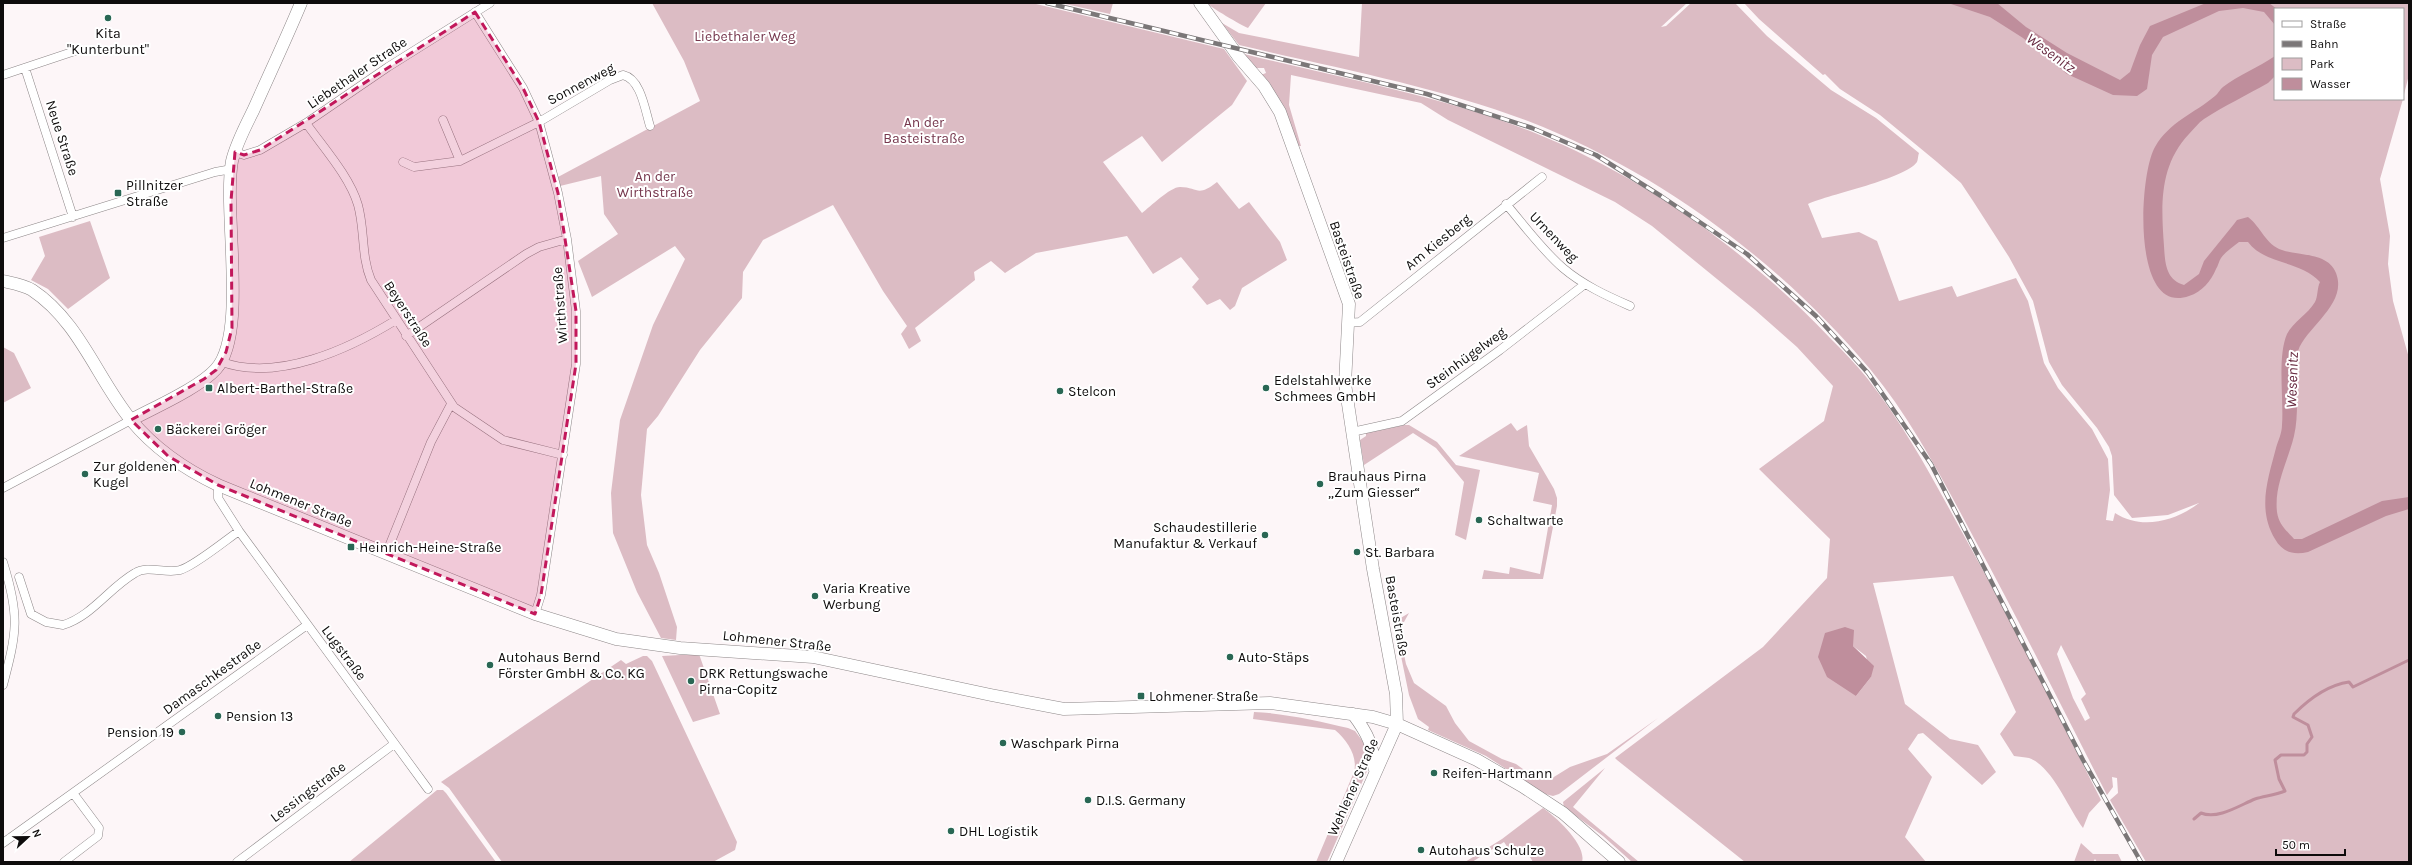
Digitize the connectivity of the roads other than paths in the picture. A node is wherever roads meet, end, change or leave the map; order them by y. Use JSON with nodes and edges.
{"nodes":[{"id":1,"x":301,"y":3,"type":"edge"},
{"id":2,"x":490,"y":3,"type":"edge"},
{"id":3,"x":1200,"y":3,"type":"edge"},
{"id":4,"x":475,"y":12,"type":"junction"},
{"id":5,"x":78,"y":50,"type":"dead end"},
{"id":6,"x":25,"y":68,"type":"junction"},
{"id":7,"x":3,"y":75,"type":"edge"},
{"id":8,"x":443,"y":120,"type":"dead end"},
{"id":9,"x":539,"y":122,"type":"junction"},
{"id":10,"x":306,"y":123,"type":"junction"},
{"id":11,"x":650,"y":126,"type":"dead end"},
{"id":12,"x":235,"y":152,"type":"junction"},
{"id":13,"x":460,"y":161,"type":"junction"},
{"id":14,"x":403,"y":162,"type":"dead end"},
{"id":15,"x":232,"y":169,"type":"junction"},
{"id":16,"x":1542,"y":177,"type":"dead end"},
{"id":17,"x":1506,"y":204,"type":"junction"},
{"id":18,"x":73,"y":217,"type":"junction"},
{"id":19,"x":3,"y":238,"type":"edge"},
{"id":20,"x":567,"y":239,"type":"junction"},
{"id":21,"x":3,"y":281,"type":"edge"},
{"id":22,"x":1585,"y":284,"type":"junction"},
{"id":23,"x":1630,"y":306,"type":"dead end"},
{"id":24,"x":396,"y":320,"type":"junction"},
{"id":25,"x":1348,"y":323,"type":"junction"},
{"id":26,"x":406,"y":336,"type":"junction"},
{"id":27,"x":222,"y":362,"type":"junction"},
{"id":28,"x":451,"y":404,"type":"junction"},
{"id":29,"x":131,"y":420,"type":"junction"},
{"id":30,"x":1352,"y":432,"type":"junction"},
{"id":31,"x":563,"y":455,"type":"junction"},
{"id":32,"x":218,"y":485,"type":"junction"},
{"id":33,"x":3,"y":488,"type":"edge"},
{"id":34,"x":239,"y":531,"type":"junction"},
{"id":35,"x":386,"y":554,"type":"junction"},
{"id":36,"x":3,"y":562,"type":"edge"},
{"id":37,"x":20,"y":577,"type":"dead end"},
{"id":38,"x":535,"y":614,"type":"junction"},
{"id":39,"x":307,"y":625,"type":"junction"},
{"id":40,"x":3,"y":685,"type":"edge"},
{"id":41,"x":1353,"y":714,"type":"junction"},
{"id":42,"x":1397,"y":724,"type":"junction"},
{"id":43,"x":394,"y":744,"type":"junction"},
{"id":44,"x":1375,"y":774,"type":"junction"},
{"id":45,"x":428,"y":790,"type":"dead end"},
{"id":46,"x":73,"y":793,"type":"junction"},
{"id":47,"x":3,"y":843,"type":"edge"},
{"id":48,"x":64,"y":862,"type":"edge"},
{"id":49,"x":237,"y":862,"type":"edge"},
{"id":50,"x":1336,"y":862,"type":"edge"},
{"id":51,"x":1619,"y":862,"type":"edge"}],
"edges":[{"from":1,"to":12,"type":"main road"},
{"from":2,"to":4,"type":"street","name":"Liebethaler Straße"},
{"from":3,"to":25,"type":"main road","name":"Basteistraße"},
{"from":4,"to":9,"type":"street","name":"Wirthstraße"},
{"from":4,"to":10,"type":"street","name":"Liebethaler Straße"},
{"from":5,"to":6,"type":"street"},
{"from":6,"to":7,"type":"street"},
{"from":6,"to":18,"type":"street","name":"Neue Straße"},
{"from":8,"to":13,"type":"street"},
{"from":9,"to":11,"type":"street","name":"Sonnenweg"},
{"from":9,"to":13,"type":"street","name":"Sonnenweg"},
{"from":9,"to":20,"type":"street","name":"Wirthstraße"},
{"from":10,"to":12,"type":"street","name":"Liebethaler Straße"},
{"from":10,"to":24,"type":"street","name":"Beyerstraße"},
{"from":12,"to":15,"type":"main road"},
{"from":13,"to":14,"type":"street","name":"Sonnenweg"},
{"from":15,"to":18,"type":"street"},
{"from":15,"to":27,"type":"main road"},
{"from":16,"to":17,"type":"street","name":"Am Kiesberg"},
{"from":17,"to":22,"type":"street","name":"Urnenweg"},
{"from":17,"to":25,"type":"street","name":"Am Kiesberg"},
{"from":18,"to":19,"type":"street"},
{"from":20,"to":26,"type":"street"},
{"from":20,"to":31,"type":"street","name":"Wirthstraße"},
{"from":21,"to":29,"type":"main road","name":"Lohmener Straße"},
{"from":22,"to":23,"type":"street","name":"Urnenweg"},
{"from":22,"to":30,"type":"street","name":"Steinhügelweg"},
{"from":24,"to":26,"type":"street","name":"Beyerstraße"},
{"from":24,"to":27,"type":"street"},
{"from":25,"to":30,"type":"main road","name":"Basteistraße"},
{"from":26,"to":28,"type":"street","name":"Beyerstraße"},
{"from":27,"to":29,"type":"main road"},
{"from":28,"to":31,"type":"street","name":"Beyerstraße"},
{"from":28,"to":35,"type":"street"},
{"from":29,"to":32,"type":"main road","name":"Lohmener Straße"},
{"from":29,"to":33,"type":"street"},
{"from":30,"to":42,"type":"main road","name":"Basteistraße"},
{"from":31,"to":38,"type":"street","name":"Wirthstraße"},
{"from":32,"to":34,"type":"street","name":"Lugstraße"},
{"from":32,"to":35,"type":"main road","name":"Lohmener Straße"},
{"from":34,"to":37,"type":"street"},
{"from":34,"to":39,"type":"street","name":"Lugstraße"},
{"from":35,"to":38,"type":"main road","name":"Lohmener Straße"},
{"from":36,"to":40,"type":"street"},
{"from":38,"to":41,"type":"main road","name":"Lohmener Straße"},
{"from":39,"to":43,"type":"street","name":"Lugstraße"},
{"from":39,"to":46,"type":"street","name":"Damaschkestraße"},
{"from":41,"to":42,"type":"main road","name":"Lohmener Straße"},
{"from":41,"to":44,"type":"main road"},
{"from":42,"to":44,"type":"main road","name":"Wehlener Straße"},
{"from":42,"to":51,"type":"main road","name":"Lohmener Straße"},
{"from":43,"to":45,"type":"street","name":"Lugstraße"},
{"from":43,"to":49,"type":"street","name":"Lessingstraße"},
{"from":44,"to":50,"type":"main road","name":"Wehlener Straße"},
{"from":46,"to":47,"type":"street","name":"Damaschkestraße"},
{"from":46,"to":48,"type":"street"}]}
